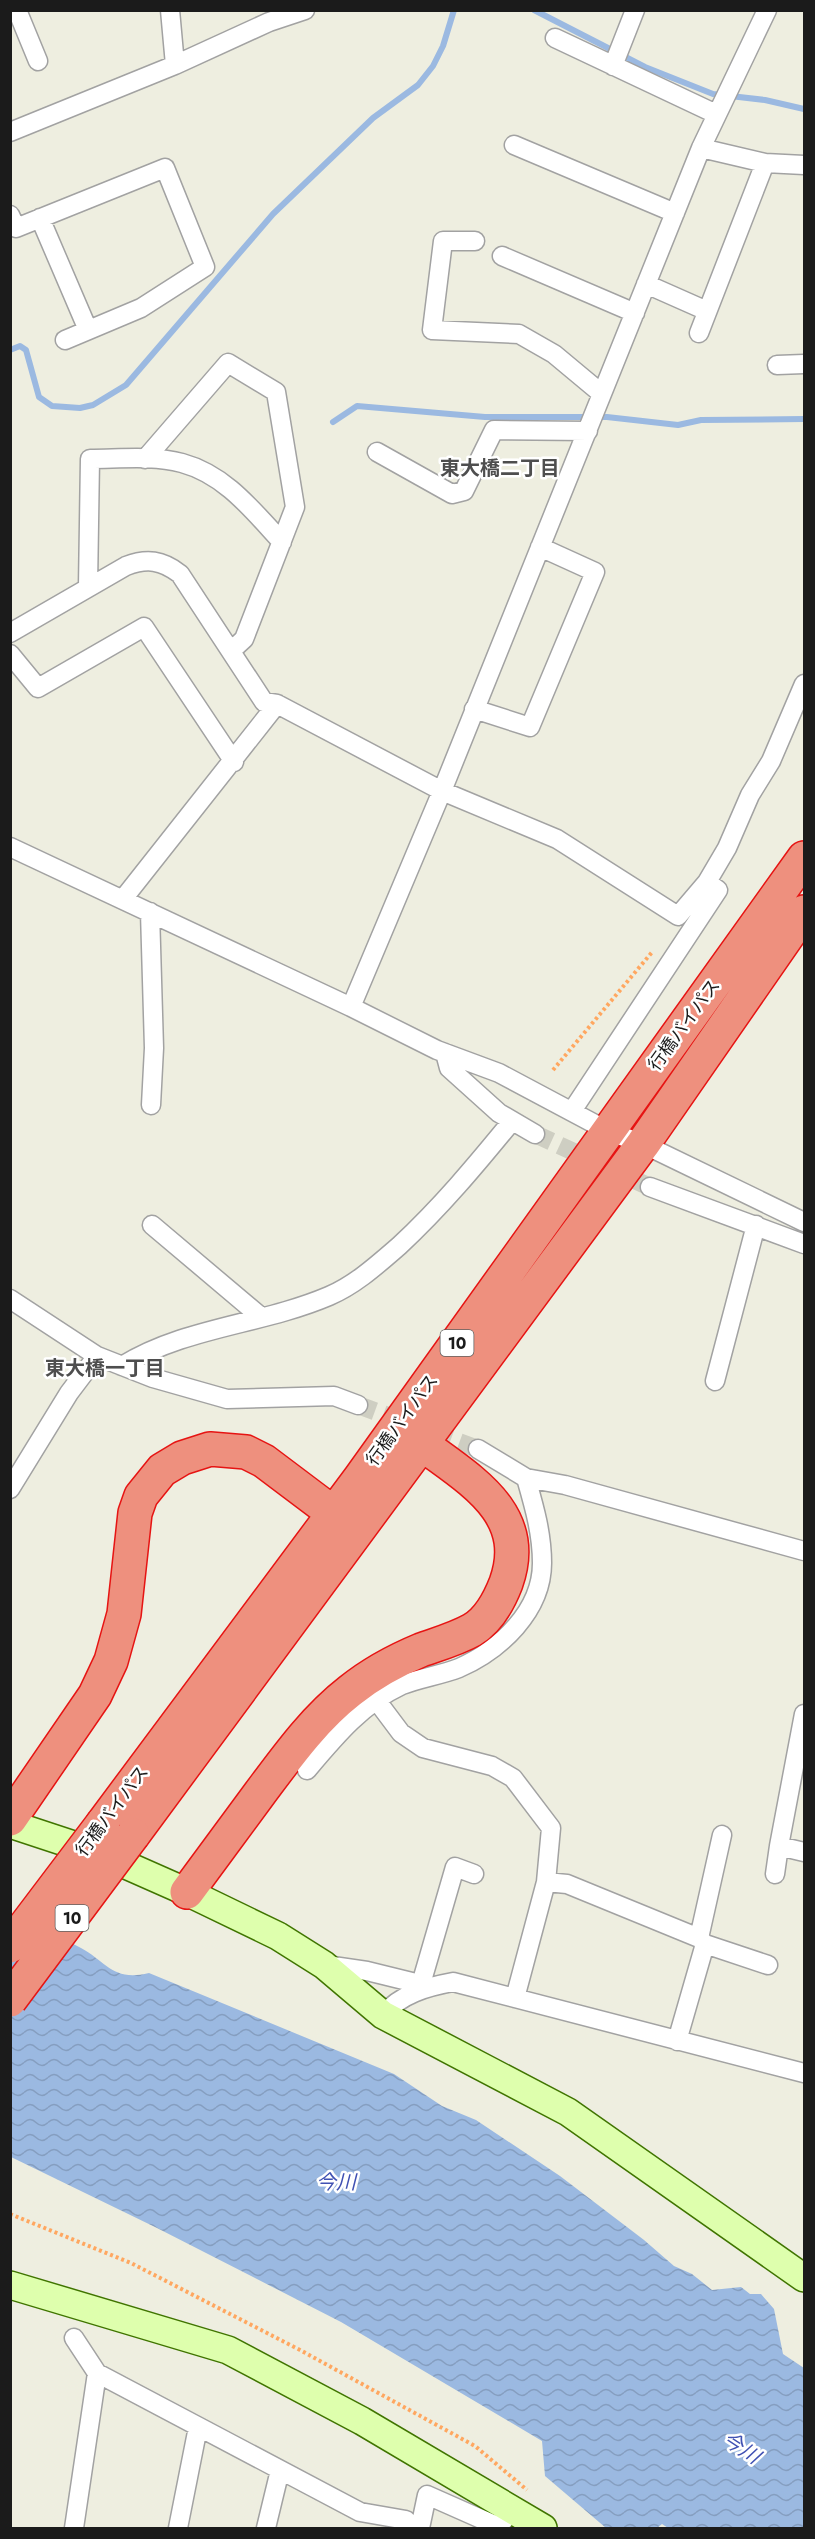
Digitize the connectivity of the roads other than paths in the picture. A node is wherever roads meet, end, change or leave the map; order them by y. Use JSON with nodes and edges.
{"nodes":[{"id":1,"x":17,"y":10,"type":"edge"},
{"id":2,"x":170,"y":10,"type":"edge"},
{"id":3,"x":305,"y":10,"type":"edge"},
{"id":4,"x":635,"y":10,"type":"edge"},
{"id":5,"x":767,"y":10,"type":"edge"},
{"id":6,"x":555,"y":38,"type":"dead end"},
{"id":7,"x":38,"y":61,"type":"dead end"},
{"id":8,"x":175,"y":65,"type":"junction"},
{"id":9,"x":613,"y":66,"type":"junction"},
{"id":10,"x":716,"y":114,"type":"junction"},
{"id":11,"x":10,"y":132,"type":"edge"},
{"id":12,"x":514,"y":145,"type":"dead end"},
{"id":13,"x":701,"y":147,"type":"junction"},
{"id":14,"x":765,"y":163,"type":"junction"},
{"id":15,"x":804,"y":165,"type":"edge"},
{"id":16,"x":675,"y":213,"type":"junction"},
{"id":17,"x":10,"y":215,"type":"edge"},
{"id":18,"x":40,"y":218,"type":"junction"},
{"id":19,"x":475,"y":241,"type":"dead end"},
{"id":20,"x":502,"y":256,"type":"dead end"},
{"id":21,"x":646,"y":284,"type":"junction"},
{"id":22,"x":708,"y":311,"type":"junction"},
{"id":23,"x":635,"y":313,"type":"junction"},
{"id":24,"x":88,"y":330,"type":"junction"},
{"id":25,"x":699,"y":333,"type":"dead end"},
{"id":26,"x":65,"y":340,"type":"dead end"},
{"id":27,"x":777,"y":364,"type":"dead end"},
{"id":28,"x":804,"y":364,"type":"edge"},
{"id":29,"x":602,"y":394,"type":"junction"},
{"id":30,"x":588,"y":432,"type":"junction"},
{"id":31,"x":377,"y":452,"type":"dead end"},
{"id":32,"x":145,"y":459,"type":"junction"},
{"id":33,"x":282,"y":542,"type":"junction"},
{"id":34,"x":540,"y":547,"type":"junction"},
{"id":35,"x":88,"y":587,"type":"junction"},
{"id":36,"x":10,"y":633,"type":"edge"},
{"id":37,"x":231,"y":651,"type":"junction"},
{"id":38,"x":10,"y":654,"type":"edge"},
{"id":39,"x":804,"y":684,"type":"edge"},
{"id":40,"x":277,"y":704,"type":"junction"},
{"id":41,"x":474,"y":710,"type":"junction"},
{"id":42,"x":234,"y":762,"type":"junction"},
{"id":43,"x":442,"y":791,"type":"junction"},
{"id":44,"x":10,"y":847,"type":"edge"},
{"id":45,"x":804,"y":858,"type":"edge"},
{"id":46,"x":707,"y":882,"type":"junction"},
{"id":47,"x":123,"y":899,"type":"junction"},
{"id":48,"x":150,"y":912,"type":"junction"},
{"id":49,"x":804,"y":912,"type":"edge"},
{"id":50,"x":351,"y":1007,"type":"junction"},
{"id":51,"x":445,"y":1053,"type":"junction"},
{"id":52,"x":151,"y":1105,"type":"dead end"},
{"id":53,"x":572,"y":1111,"type":"junction"},
{"id":54,"x":512,"y":1121,"type":"junction"},
{"id":55,"x":608,"y":1131,"type":"junction"},
{"id":56,"x":535,"y":1134,"type":"tunnel mouth"},
{"id":57,"x":644,"y":1144,"type":"junction"},
{"id":58,"x":650,"y":1187,"type":"tunnel mouth"},
{"id":59,"x":804,"y":1222,"type":"edge"},
{"id":60,"x":152,"y":1224,"type":"dead end"},
{"id":61,"x":756,"y":1225,"type":"junction"},
{"id":62,"x":804,"y":1244,"type":"edge"},
{"id":63,"x":10,"y":1299,"type":"edge"},
{"id":64,"x":261,"y":1317,"type":"junction"},
{"id":65,"x":97,"y":1356,"type":"junction"},
{"id":66,"x":122,"y":1366,"type":"junction"},
{"id":67,"x":715,"y":1381,"type":"dead end"},
{"id":68,"x":358,"y":1405,"type":"tunnel mouth"},
{"id":69,"x":422,"y":1444,"type":"junction"},
{"id":70,"x":478,"y":1449,"type":"tunnel mouth"},
{"id":71,"x":526,"y":1478,"type":"junction"},
{"id":72,"x":10,"y":1489,"type":"edge"},
{"id":73,"x":333,"y":1513,"type":"junction"},
{"id":74,"x":804,"y":1551,"type":"edge"},
{"id":75,"x":377,"y":1701,"type":"junction"},
{"id":76,"x":804,"y":1714,"type":"edge"},
{"id":77,"x":307,"y":1770,"type":"dead end"},
{"id":78,"x":10,"y":1822,"type":"edge"},
{"id":79,"x":722,"y":1835,"type":"dead end"},
{"id":80,"x":779,"y":1846,"type":"junction"},
{"id":81,"x":804,"y":1852,"type":"edge"},
{"id":82,"x":474,"y":1874,"type":"dead end"},
{"id":83,"x":775,"y":1874,"type":"dead end"},
{"id":84,"x":546,"y":1882,"type":"junction"},
{"id":85,"x":187,"y":1892,"type":"junction"},
{"id":86,"x":702,"y":1941,"type":"junction"},
{"id":87,"x":10,"y":1946,"type":"edge"},
{"id":88,"x":324,"y":1965,"type":"junction"},
{"id":89,"x":768,"y":1965,"type":"dead end"},
{"id":90,"x":425,"y":1985,"type":"junction"},
{"id":91,"x":515,"y":1998,"type":"junction"},
{"id":92,"x":10,"y":2000,"type":"edge"},
{"id":93,"x":383,"y":2015,"type":"junction"},
{"id":94,"x":677,"y":2041,"type":"junction"},
{"id":95,"x":804,"y":2073,"type":"edge"},
{"id":96,"x":804,"y":2278,"type":"edge"},
{"id":97,"x":10,"y":2285,"type":"edge"},
{"id":98,"x":74,"y":2338,"type":"dead end"},
{"id":99,"x":97,"y":2373,"type":"junction"},
{"id":100,"x":198,"y":2427,"type":"junction"},
{"id":101,"x":280,"y":2470,"type":"junction"},
{"id":102,"x":523,"y":2502,"type":"junction"},
{"id":103,"x":358,"y":2520,"type":"edge"},
{"id":104,"x":413,"y":2524,"type":"edge"},
{"id":105,"x":74,"y":2529,"type":"edge"},
{"id":106,"x":178,"y":2529,"type":"edge"},
{"id":107,"x":266,"y":2529,"type":"edge"},
{"id":108,"x":543,"y":2529,"type":"edge"}],
"edges":[{"from":1,"to":7,"type":"street"},
{"from":2,"to":8,"type":"street"},
{"from":3,"to":8,"type":"street"},
{"from":4,"to":9,"type":"street"},
{"from":5,"to":10,"type":"street"},
{"from":6,"to":9,"type":"street"},
{"from":8,"to":11,"type":"street"},
{"from":9,"to":10,"type":"street"},
{"from":10,"to":13,"type":"street"},
{"from":12,"to":16,"type":"street"},
{"from":13,"to":14,"type":"street"},
{"from":13,"to":16,"type":"street"},
{"from":14,"to":15,"type":"street"},
{"from":14,"to":22,"type":"street"},
{"from":16,"to":21,"type":"street"},
{"from":17,"to":18,"type":"street"},
{"from":18,"to":24,"type":"street"},
{"from":18,"to":24,"type":"street"},
{"from":19,"to":29,"type":"street"},
{"from":20,"to":23,"type":"street"},
{"from":21,"to":22,"type":"street"},
{"from":21,"to":23,"type":"street"},
{"from":22,"to":25,"type":"street"},
{"from":23,"to":29,"type":"street"},
{"from":24,"to":26,"type":"street"},
{"from":27,"to":28,"type":"street"},
{"from":29,"to":30,"type":"street"},
{"from":30,"to":31,"type":"street"},
{"from":30,"to":34,"type":"street"},
{"from":32,"to":33,"type":"street"},
{"from":32,"to":33,"type":"street"},
{"from":32,"to":35,"type":"street"},
{"from":33,"to":37,"type":"street"},
{"from":34,"to":41,"type":"street"},
{"from":34,"to":41,"type":"street"},
{"from":35,"to":36,"type":"street"},
{"from":35,"to":37,"type":"street"},
{"from":37,"to":40,"type":"street"},
{"from":38,"to":42,"type":"street"},
{"from":39,"to":46,"type":"street"},
{"from":40,"to":42,"type":"street"},
{"from":40,"to":43,"type":"street"},
{"from":41,"to":43,"type":"street"},
{"from":42,"to":47,"type":"street"},
{"from":43,"to":46,"type":"street"},
{"from":43,"to":50,"type":"street"},
{"from":44,"to":47,"type":"street"},
{"from":45,"to":55,"type":"highway","name":"行橋バイパス","number":"10"},
{"from":46,"to":53,"type":"street"},
{"from":47,"to":48,"type":"street"},
{"from":48,"to":50,"type":"street"},
{"from":48,"to":52,"type":"street"},
{"from":49,"to":57,"type":"highway","name":"行橋バイパス","number":"10"},
{"from":50,"to":51,"type":"street"},
{"from":51,"to":53,"type":"street"},
{"from":51,"to":54,"type":"street"},
{"from":53,"to":55,"type":"street"},
{"from":54,"to":56,"type":"street"},
{"from":54,"to":64,"type":"street"},
{"from":55,"to":57,"type":"street"},
{"from":55,"to":73,"type":"highway","name":"行橋バイパス","number":"10"},
{"from":57,"to":59,"type":"street"},
{"from":57,"to":69,"type":"highway","name":"行橋バイパス","number":"10"},
{"from":58,"to":61,"type":"street"},
{"from":60,"to":64,"type":"street"},
{"from":61,"to":62,"type":"street"},
{"from":61,"to":67,"type":"street"},
{"from":63,"to":65,"type":"street"},
{"from":64,"to":66,"type":"street"},
{"from":65,"to":66,"type":"street"},
{"from":65,"to":72,"type":"street"},
{"from":66,"to":68,"type":"street"},
{"from":69,"to":85,"type":"highway"},
{"from":69,"to":92,"type":"highway","name":"行橋バイパス","number":"10","bridge":true},
{"from":70,"to":71,"type":"street"},
{"from":71,"to":74,"type":"street"},
{"from":71,"to":75,"type":"street"},
{"from":73,"to":78,"type":"highway"},
{"from":73,"to":87,"type":"highway","name":"行橋バイパス","number":"10","bridge":true},
{"from":75,"to":77,"type":"street"},
{"from":75,"to":84,"type":"street"},
{"from":76,"to":80,"type":"street"},
{"from":78,"to":85,"type":"street"},
{"from":79,"to":86,"type":"street"},
{"from":80,"to":81,"type":"street"},
{"from":80,"to":83,"type":"street"},
{"from":82,"to":90,"type":"street"},
{"from":84,"to":86,"type":"street"},
{"from":84,"to":91,"type":"street"},
{"from":85,"to":88,"type":"street"},
{"from":86,"to":89,"type":"street"},
{"from":86,"to":94,"type":"street"},
{"from":88,"to":90,"type":"street"},
{"from":88,"to":93,"type":"street"},
{"from":90,"to":91,"type":"street"},
{"from":90,"to":93,"type":"street"},
{"from":91,"to":94,"type":"street"},
{"from":93,"to":96,"type":"street"},
{"from":94,"to":95,"type":"street"},
{"from":97,"to":102,"type":"street"},
{"from":98,"to":99,"type":"street"},
{"from":99,"to":100,"type":"street"},
{"from":99,"to":105,"type":"street"},
{"from":100,"to":101,"type":"street"},
{"from":100,"to":106,"type":"street"},
{"from":101,"to":103,"type":"street"},
{"from":101,"to":107,"type":"street"},
{"from":102,"to":104,"type":"street"},
{"from":102,"to":108,"type":"street"},
{"from":103,"to":104,"type":"street"}]}
